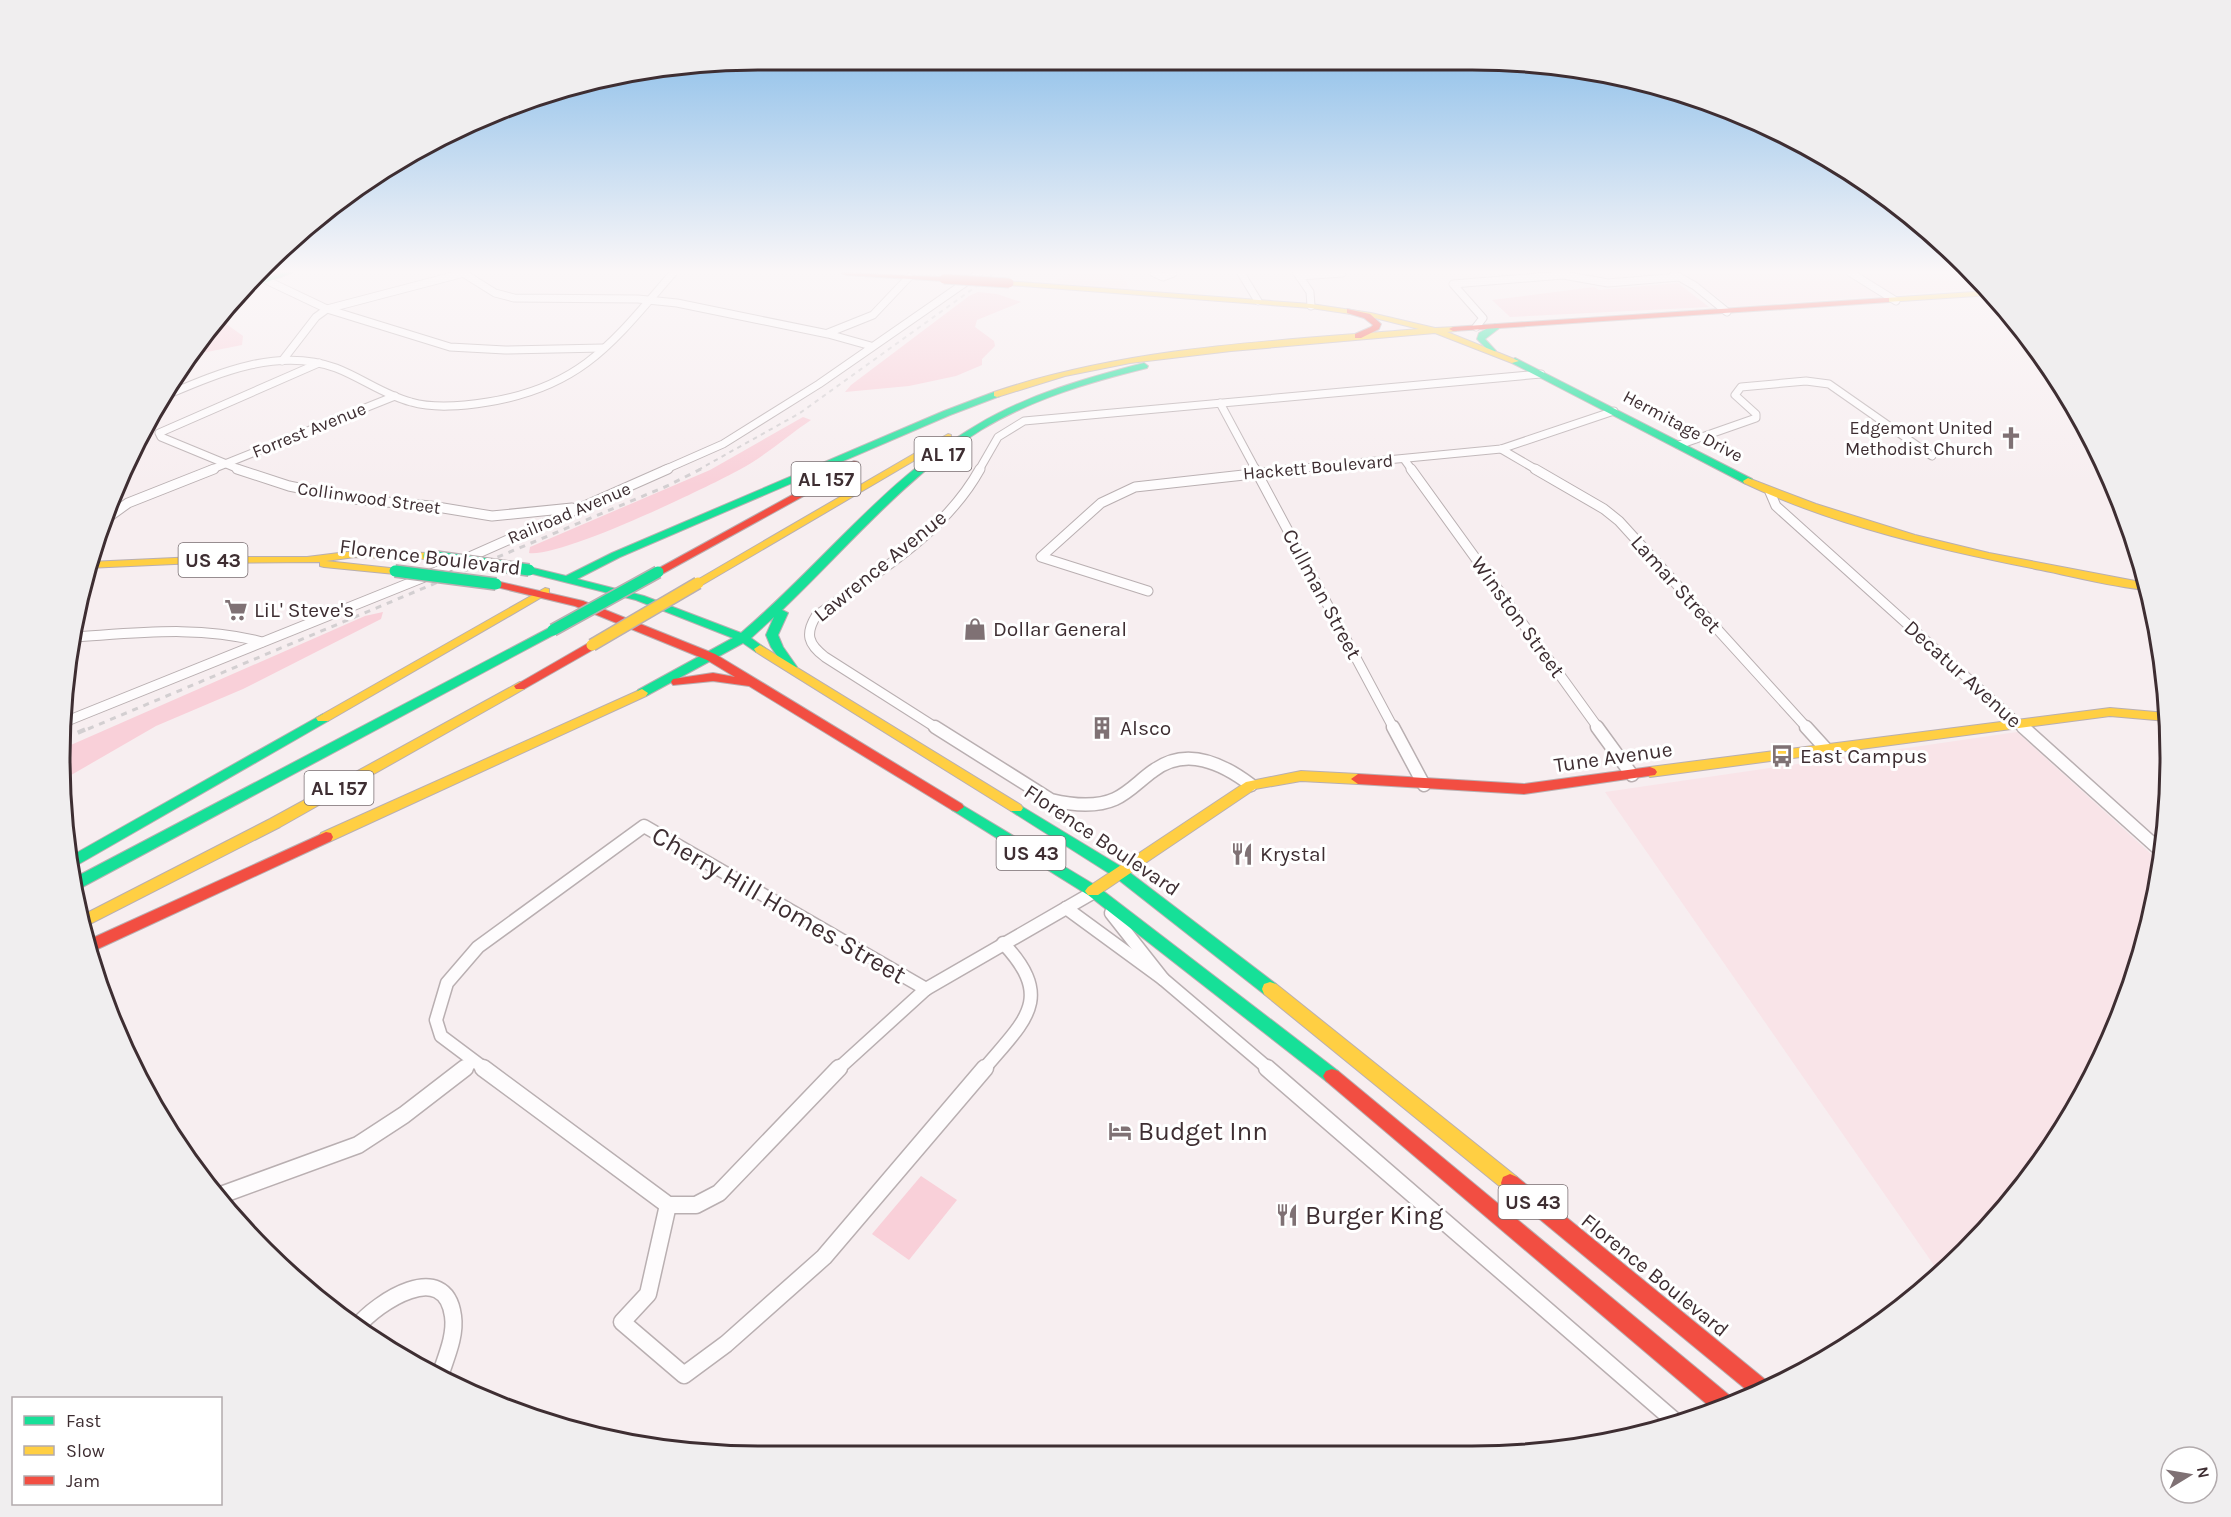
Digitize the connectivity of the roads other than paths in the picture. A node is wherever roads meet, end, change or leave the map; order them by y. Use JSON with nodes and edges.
{"nodes":[{"id":1,"x":295,"y":344,"type":"edge"},
{"id":2,"x":440,"y":344,"type":"edge"},
{"id":3,"x":607,"y":344,"type":"edge"},
{"id":4,"x":863,"y":344,"type":"edge"},
{"id":5,"x":874,"y":344,"type":"edge"},
{"id":6,"x":1282,"y":344,"type":"edge"},
{"id":7,"x":1472,"y":344,"type":"edge"},
{"id":8,"x":1485,"y":344,"type":"edge"},
{"id":9,"x":871,"y":346,"type":"junction"},
{"id":10,"x":603,"y":348,"type":"junction"},
{"id":11,"x":1192,"y":351,"type":"junction"},
{"id":12,"x":1492,"y":351,"type":"junction"},
{"id":13,"x":1160,"y":356,"type":"junction"},
{"id":14,"x":282,"y":361,"type":"junction"},
{"id":15,"x":319,"y":363,"type":"junction"},
{"id":16,"x":1541,"y":374,"type":"junction"},
{"id":17,"x":179,"y":388,"type":"edge"},
{"id":18,"x":182,"y":388,"type":"junction"},
{"id":19,"x":177,"y":390,"type":"edge"},
{"id":20,"x":998,"y":393,"type":"junction"},
{"id":21,"x":395,"y":396,"type":"junction"},
{"id":22,"x":1220,"y":403,"type":"junction"},
{"id":23,"x":1614,"y":411,"type":"junction"},
{"id":24,"x":1679,"y":445,"type":"junction"},
{"id":25,"x":1501,"y":449,"type":"junction"},
{"id":26,"x":1932,"y":456,"type":"dead end"},
{"id":27,"x":1404,"y":459,"type":"junction"},
{"id":28,"x":223,"y":464,"type":"junction"},
{"id":29,"x":1258,"y":473,"type":"junction"},
{"id":30,"x":1770,"y":492,"type":"junction"},
{"id":31,"x":584,"y":506,"type":"junction"},
{"id":32,"x":117,"y":511,"type":"edge"},
{"id":33,"x":616,"y":555,"type":"junction"},
{"id":34,"x":306,"y":560,"type":"junction"},
{"id":35,"x":99,"y":565,"type":"edge"},
{"id":36,"x":534,"y":571,"type":"junction"},
{"id":37,"x":570,"y":578,"type":"junction"},
{"id":38,"x":497,"y":585,"type":"junction"},
{"id":39,"x":2138,"y":585,"type":"edge"},
{"id":40,"x":1148,"y":591,"type":"dead end"},
{"id":41,"x":540,"y":593,"type":"junction"},
{"id":42,"x":794,"y":598,"type":"junction"},
{"id":43,"x":485,"y":624,"type":"junction"},
{"id":44,"x":82,"y":637,"type":"edge"},
{"id":45,"x":743,"y":638,"type":"junction"},
{"id":46,"x":262,"y":642,"type":"junction"},
{"id":47,"x":711,"y":657,"type":"junction"},
{"id":48,"x":791,"y":667,"type":"junction"},
{"id":49,"x":762,"y":686,"type":"junction"},
{"id":50,"x":643,"y":692,"type":"junction"},
{"id":51,"x":2159,"y":716,"type":"edge"},
{"id":52,"x":72,"y":719,"type":"edge"},
{"id":53,"x":2018,"y":724,"type":"junction"},
{"id":54,"x":1826,"y":749,"type":"junction"},
{"id":55,"x":1632,"y":775,"type":"junction"},
{"id":56,"x":1251,"y":785,"type":"junction"},
{"id":57,"x":1424,"y":785,"type":"junction"},
{"id":58,"x":2155,"y":846,"type":"edge"},
{"id":59,"x":78,"y":859,"type":"edge"},
{"id":60,"x":1120,"y":873,"type":"junction"},
{"id":61,"x":82,"y":881,"type":"edge"},
{"id":62,"x":1093,"y":891,"type":"junction"},
{"id":63,"x":1066,"y":908,"type":"junction"},
{"id":64,"x":90,"y":918,"type":"edge"},
{"id":65,"x":96,"y":943,"type":"edge"},
{"id":66,"x":1002,"y":943,"type":"junction"},
{"id":67,"x":1163,"y":979,"type":"junction"},
{"id":68,"x":926,"y":989,"type":"junction"},
{"id":69,"x":472,"y":1062,"type":"junction"},
{"id":70,"x":226,"y":1193,"type":"edge"},
{"id":71,"x":668,"y":1205,"type":"junction"},
{"id":72,"x":362,"y":1321,"type":"edge"},
{"id":73,"x":442,"y":1369,"type":"edge"},
{"id":74,"x":1758,"y":1384,"type":"edge"},
{"id":75,"x":1718,"y":1401,"type":"edge"},
{"id":76,"x":1670,"y":1417,"type":"edge"}],
"edges":[{"from":1,"to":14,"type":"street"},
{"from":2,"to":10,"type":"street"},
{"from":3,"to":10,"type":"street"},
{"from":4,"to":9,"type":"street"},
{"from":5,"to":9,"type":"street","name":"Railroad Avenue"},
{"from":6,"to":11,"type":"main road","number":"AL 17"},
{"from":7,"to":12,"type":"main road","name":"Hermitage Drive"},
{"from":8,"to":12,"type":"main road"},
{"from":9,"to":31,"type":"street","name":"Railroad Avenue"},
{"from":10,"to":21,"type":"street"},
{"from":11,"to":13,"type":"main road","number":"AL 17"},
{"from":11,"to":42,"type":"main road","number":"AL 17"},
{"from":12,"to":16,"type":"main road","name":"Hermitage Drive"},
{"from":13,"to":20,"type":"main road","number":"AL 17"},
{"from":13,"to":64,"type":"main road","number":"AL 157","bridge":true},
{"from":14,"to":15,"type":"street"},
{"from":14,"to":18,"type":"street"},
{"from":15,"to":21,"type":"street"},
{"from":15,"to":28,"type":"street","name":"Collinwood Street"},
{"from":16,"to":22,"type":"street","name":"Lawrence Avenue"},
{"from":16,"to":23,"type":"main road","name":"Hermitage Drive"},
{"from":17,"to":18,"type":"street"},
{"from":18,"to":19,"type":"street"},
{"from":20,"to":33,"type":"main road","number":"AL 17"},
{"from":20,"to":61,"type":"main road","number":"AL 157","bridge":true},
{"from":21,"to":28,"type":"street","name":"Forrest Avenue"},
{"from":22,"to":29,"type":"street","name":"Cullman Street"},
{"from":22,"to":56,"type":"street","name":"Lawrence Avenue"},
{"from":23,"to":24,"type":"main road","name":"Hermitage Drive"},
{"from":23,"to":25,"type":"street","name":"Hackett Boulevard"},
{"from":24,"to":26,"type":"street"},
{"from":24,"to":30,"type":"main road","name":"Hermitage Drive"},
{"from":25,"to":27,"type":"street","name":"Hackett Boulevard"},
{"from":25,"to":54,"type":"street","name":"Lamar Street"},
{"from":27,"to":29,"type":"street","name":"Hackett Boulevard"},
{"from":27,"to":55,"type":"street","name":"Winston Street"},
{"from":28,"to":31,"type":"street","name":"Collinwood Street"},
{"from":28,"to":32,"type":"street","name":"Forrest Avenue"},
{"from":29,"to":40,"type":"street","name":"Hackett Boulevard"},
{"from":29,"to":57,"type":"street","name":"Cullman Street"},
{"from":30,"to":39,"type":"main road","name":"Hermitage Drive"},
{"from":30,"to":53,"type":"street","name":"Decatur Avenue"},
{"from":31,"to":46,"type":"street","name":"Railroad Avenue"},
{"from":33,"to":36,"type":"main road","number":"AL 17"},
{"from":33,"to":37,"type":"main road"},
{"from":34,"to":35,"type":"main road","name":"Florence Boulevard","number":"US 43"},
{"from":34,"to":36,"type":"main road","name":"Florence Boulevard","number":"US 43","bridge":true},
{"from":34,"to":38,"type":"main road","name":"Florence Boulevard","number":"US 43","bridge":true},
{"from":36,"to":37,"type":"main road","name":"Florence Boulevard","number":"US 43"},
{"from":37,"to":41,"type":"main road"},
{"from":37,"to":45,"type":"main road","name":"Florence Boulevard","number":"US 43"},
{"from":38,"to":41,"type":"main road","name":"Florence Boulevard","number":"US 43"},
{"from":38,"to":43,"type":"main road"},
{"from":41,"to":43,"type":"main road"},
{"from":41,"to":47,"type":"main road","name":"Florence Boulevard","number":"US 43"},
{"from":42,"to":45,"type":"main road","number":"AL 17"},
{"from":42,"to":48,"type":"main road"},
{"from":43,"to":59,"type":"main road"},
{"from":44,"to":46,"type":"street"},
{"from":45,"to":47,"type":"main road","number":"AL 17"},
{"from":45,"to":48,"type":"main road","name":"Florence Boulevard","number":"US 43"},
{"from":46,"to":52,"type":"street","name":"Railroad Avenue"},
{"from":47,"to":49,"type":"main road","name":"Florence Boulevard","number":"US 43"},
{"from":47,"to":50,"type":"main road"},
{"from":48,"to":60,"type":"main road","name":"Florence Boulevard","number":"US 43"},
{"from":49,"to":50,"type":"main road"},
{"from":49,"to":62,"type":"main road","name":"Florence Boulevard","number":"US 43"},
{"from":50,"to":65,"type":"main road"},
{"from":51,"to":53,"type":"main road","name":"Tune Avenue"},
{"from":53,"to":54,"type":"main road","name":"Tune Avenue"},
{"from":53,"to":58,"type":"street","name":"Decatur Avenue"},
{"from":54,"to":55,"type":"main road","name":"Tune Avenue"},
{"from":55,"to":57,"type":"main road","name":"Tune Avenue"},
{"from":56,"to":57,"type":"main road","name":"Tune Avenue"},
{"from":56,"to":60,"type":"main road","name":"Tune Avenue"},
{"from":60,"to":62,"type":"main road","name":"Tune Avenue"},
{"from":60,"to":74,"type":"main road","name":"Florence Boulevard","number":"US 43"},
{"from":62,"to":63,"type":"street"},
{"from":62,"to":67,"type":"street"},
{"from":62,"to":75,"type":"main road","name":"Florence Boulevard","number":"US 43"},
{"from":63,"to":66,"type":"street"},
{"from":63,"to":67,"type":"street"},
{"from":66,"to":68,"type":"street"},
{"from":66,"to":71,"type":"street"},
{"from":67,"to":76,"type":"street"},
{"from":68,"to":69,"type":"street","name":"Cherry Hill Homes Street"},
{"from":68,"to":71,"type":"street","name":"Cherry Hill Homes Street"},
{"from":69,"to":70,"type":"street"},
{"from":69,"to":71,"type":"street","name":"Cherry Hill Homes Street"},
{"from":72,"to":73,"type":"street"}]}
